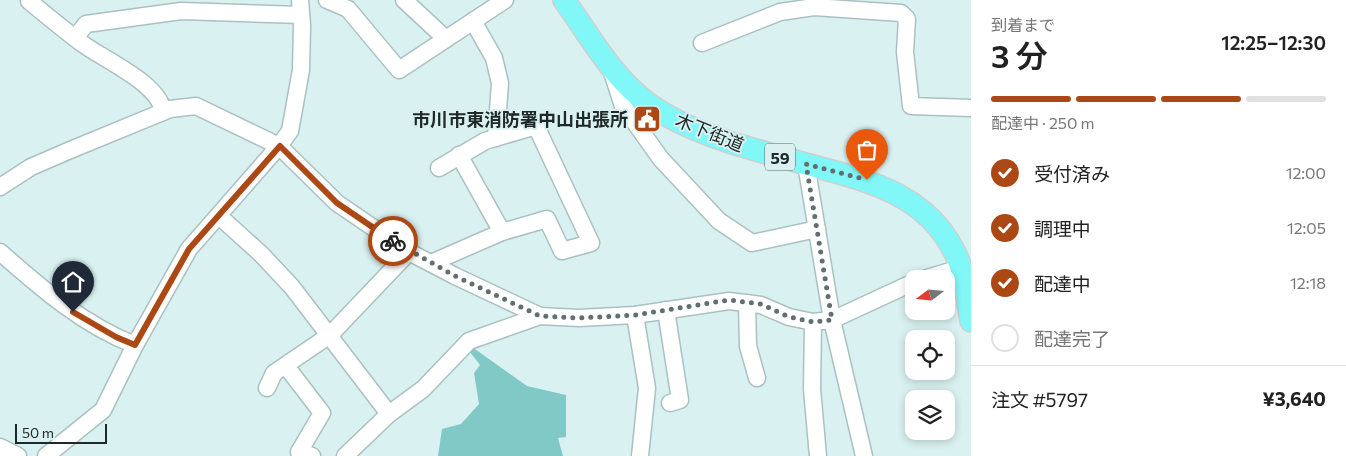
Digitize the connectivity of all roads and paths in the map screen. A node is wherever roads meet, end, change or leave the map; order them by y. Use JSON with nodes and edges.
{"nodes":[{"id":1,"x":327,"y":0,"type":"edge"},
{"id":2,"x":404,"y":0,"type":"edge"},
{"id":3,"x":564,"y":0,"type":"edge"},
{"id":4,"x":29,"y":1,"type":"edge"},
{"id":5,"x":493,"y":3,"type":"edge"},
{"id":6,"x":351,"y":5,"type":"edge"},
{"id":7,"x":777,"y":6,"type":"edge"},
{"id":8,"x":301,"y":8,"type":"edge"},
{"id":9,"x":473,"y":21,"type":"junction"},
{"id":10,"x":75,"y":38,"type":"junction"},
{"id":11,"x":446,"y":39,"type":"junction"},
{"id":12,"x":702,"y":43,"type":"dead end"},
{"id":13,"x":609,"y":65,"type":"junction"},
{"id":14,"x":971,"y":108,"type":"edge"},
{"id":15,"x":163,"y":112,"type":"junction"},
{"id":16,"x":496,"y":138,"type":"junction"},
{"id":17,"x":280,"y":146,"type":"junction"},
{"id":18,"x":459,"y":155,"type":"junction"},
{"id":19,"x":806,"y":164,"type":"junction"},
{"id":20,"x":439,"y":168,"type":"dead end"},
{"id":21,"x":2,"y":181,"type":"edge"},
{"id":22,"x":219,"y":216,"type":"junction"},
{"id":23,"x":817,"y":229,"type":"junction"},
{"id":24,"x":502,"y":232,"type":"junction"},
{"id":25,"x":0,"y":252,"type":"edge"},
{"id":26,"x":409,"y":252,"type":"junction"},
{"id":27,"x":431,"y":263,"type":"junction"},
{"id":28,"x":964,"y":272,"type":"edge"},
{"id":29,"x":905,"y":286,"type":"edge"},
{"id":30,"x":747,"y":303,"type":"junction"},
{"id":31,"x":666,"y":310,"type":"junction"},
{"id":32,"x":635,"y":315,"type":"junction"},
{"id":33,"x":540,"y":316,"type":"junction"},
{"id":34,"x":832,"y":320,"type":"junction"},
{"id":35,"x":971,"y":321,"type":"edge"},
{"id":36,"x":814,"y":322,"type":"junction"},
{"id":37,"x":330,"y":335,"type":"junction"},
{"id":38,"x":135,"y":345,"type":"junction"},
{"id":39,"x":286,"y":366,"type":"junction"},
{"id":40,"x":757,"y":378,"type":"dead end"},
{"id":41,"x":267,"y":388,"type":"dead end"},
{"id":42,"x":670,"y":403,"type":"dead end"},
{"id":43,"x":389,"y":414,"type":"junction"},
{"id":44,"x":0,"y":448,"type":"edge"},
{"id":45,"x":18,"y":456,"type":"edge"},
{"id":46,"x":46,"y":456,"type":"edge"},
{"id":47,"x":312,"y":456,"type":"edge"},
{"id":48,"x":344,"y":456,"type":"edge"},
{"id":49,"x":640,"y":456,"type":"edge"},
{"id":50,"x":818,"y":456,"type":"edge"},
{"id":51,"x":864,"y":456,"type":"edge"}],
"edges":[{"from":1,"to":6,"type":"street"},
{"from":2,"to":11,"type":"street"},
{"from":3,"to":13,"type":"main road","name":"木下街道","number":"59"},
{"from":4,"to":10,"type":"street"},
{"from":5,"to":9,"type":"street"},
{"from":6,"to":11,"type":"street"},
{"from":7,"to":12,"type":"street"},
{"from":7,"to":14,"type":"street"},
{"from":8,"to":10,"type":"street"},
{"from":8,"to":17,"type":"street"},
{"from":9,"to":11,"type":"street"},
{"from":9,"to":16,"type":"street"},
{"from":10,"to":15,"type":"street"},
{"from":13,"to":19,"type":"main road","name":"木下街道","number":"59"},
{"from":13,"to":23,"type":"street"},
{"from":15,"to":17,"type":"street"},
{"from":15,"to":21,"type":"street"},
{"from":16,"to":18,"type":"street"},
{"from":16,"to":24,"type":"street"},
{"from":17,"to":22,"type":"street"},
{"from":17,"to":26,"type":"street"},
{"from":18,"to":20,"type":"street"},
{"from":18,"to":24,"type":"street"},
{"from":19,"to":23,"type":"street"},
{"from":19,"to":28,"type":"main road","name":"木下街道","number":"59"},
{"from":22,"to":37,"type":"street"},
{"from":22,"to":38,"type":"street"},
{"from":23,"to":34,"type":"street"},
{"from":24,"to":27,"type":"street"},
{"from":25,"to":38,"type":"street"},
{"from":26,"to":27,"type":"street"},
{"from":26,"to":37,"type":"street"},
{"from":27,"to":33,"type":"street"},
{"from":28,"to":35,"type":"main road","name":"木下街道","number":"59"},
{"from":29,"to":34,"type":"street"},
{"from":30,"to":31,"type":"street"},
{"from":30,"to":36,"type":"street"},
{"from":30,"to":40,"type":"street"},
{"from":31,"to":32,"type":"street"},
{"from":31,"to":42,"type":"street"},
{"from":32,"to":33,"type":"street"},
{"from":32,"to":49,"type":"street"},
{"from":33,"to":43,"type":"street"},
{"from":34,"to":36,"type":"street"},
{"from":34,"to":51,"type":"street"},
{"from":36,"to":50,"type":"street"},
{"from":37,"to":39,"type":"street"},
{"from":37,"to":43,"type":"street"},
{"from":38,"to":46,"type":"street"},
{"from":39,"to":41,"type":"street"},
{"from":39,"to":47,"type":"street"},
{"from":43,"to":48,"type":"street"},
{"from":44,"to":45,"type":"street"}]}
